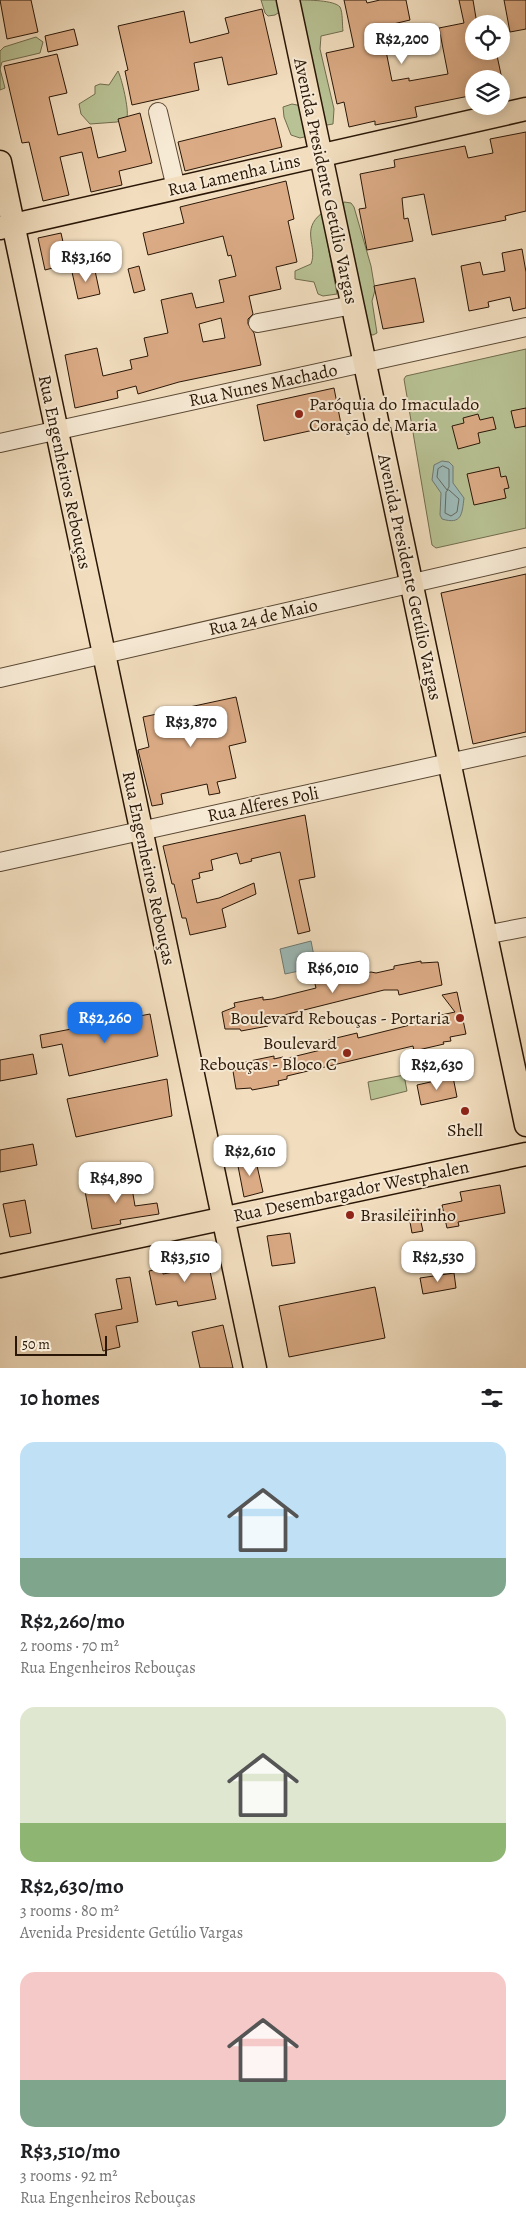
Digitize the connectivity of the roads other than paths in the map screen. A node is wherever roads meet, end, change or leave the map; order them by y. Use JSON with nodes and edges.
{"nodes":[{"id":1,"x":288,"y":0,"type":"edge"},
{"id":2,"x":526,"y":109,"type":"edge"},
{"id":3,"x":158,"y":112,"type":"dead end"},
{"id":4,"x":321,"y":155,"type":"junction"},
{"id":5,"x":0,"y":162,"type":"edge"},
{"id":6,"x":176,"y":188,"type":"junction"},
{"id":7,"x":7,"y":226,"type":"edge"},
{"id":8,"x":352,"y":305,"type":"junction"},
{"id":9,"x":258,"y":322,"type":"dead end"},
{"id":10,"x":526,"y":327,"type":"edge"},
{"id":11,"x":365,"y":362,"type":"junction"},
{"id":12,"x":57,"y":430,"type":"junction"},
{"id":13,"x":0,"y":443,"type":"edge"},
{"id":14,"x":526,"y":557,"type":"edge"},
{"id":15,"x":412,"y":583,"type":"junction"},
{"id":16,"x":104,"y":654,"type":"junction"},
{"id":17,"x":0,"y":678,"type":"edge"},
{"id":18,"x":526,"y":746,"type":"edge"},
{"id":19,"x":450,"y":763,"type":"junction"},
{"id":20,"x":141,"y":830,"type":"junction"},
{"id":21,"x":0,"y":862,"type":"edge"},
{"id":22,"x":526,"y":927,"type":"edge"},
{"id":23,"x":485,"y":936,"type":"junction"},
{"id":24,"x":526,"y":1125,"type":"edge"},
{"id":25,"x":526,"y":1154,"type":"edge"},
{"id":26,"x":223,"y":1218,"type":"junction"},
{"id":27,"x":0,"y":1266,"type":"edge"},
{"id":28,"x":255,"y":1368,"type":"edge"}],
"edges":[{"from":1,"to":4,"type":"main road","name":"Avenida Presidente Getúlio Vargas"},
{"from":2,"to":4,"type":"main road","name":"Rua Lamenha Lins"},
{"from":3,"to":6,"type":"street"},
{"from":4,"to":6,"type":"main road","name":"Rua Lamenha Lins"},
{"from":4,"to":8,"type":"main road","name":"Avenida Presidente Getúlio Vargas"},
{"from":5,"to":7,"type":"main road","name":"Rua Engenheiros Rebouças"},
{"from":6,"to":7,"type":"main road","name":"Rua Lamenha Lins"},
{"from":7,"to":12,"type":"main road","name":"Rua Engenheiros Rebouças"},
{"from":8,"to":9,"type":"street"},
{"from":8,"to":11,"type":"main road","name":"Avenida Presidente Getúlio Vargas"},
{"from":10,"to":11,"type":"street","name":"Rua Nunes Machado"},
{"from":11,"to":12,"type":"street","name":"Rua Nunes Machado"},
{"from":11,"to":15,"type":"main road","name":"Avenida Presidente Getúlio Vargas"},
{"from":12,"to":13,"type":"street","name":"Rua Nunes Machado"},
{"from":12,"to":16,"type":"main road","name":"Rua Engenheiros Rebouças"},
{"from":14,"to":15,"type":"street","name":"Rua 24 de Maio"},
{"from":15,"to":16,"type":"street","name":"Rua 24 de Maio"},
{"from":15,"to":19,"type":"main road","name":"Avenida Presidente Getúlio Vargas"},
{"from":16,"to":17,"type":"street","name":"Rua 24 de Maio"},
{"from":16,"to":20,"type":"main road","name":"Rua Engenheiros Rebouças"},
{"from":18,"to":19,"type":"street","name":"Rua Alferes Poli"},
{"from":19,"to":20,"type":"street","name":"Rua Alferes Poli"},
{"from":19,"to":23,"type":"main road","name":"Avenida Presidente Getúlio Vargas"},
{"from":20,"to":21,"type":"street","name":"Rua Alferes Poli"},
{"from":20,"to":26,"type":"main road","name":"Rua Engenheiros Rebouças"},
{"from":22,"to":23,"type":"street"},
{"from":23,"to":24,"type":"main road","name":"Avenida Presidente Getúlio Vargas"},
{"from":25,"to":26,"type":"main road","name":"Rua Desembargador Westphalen"},
{"from":26,"to":27,"type":"main road","name":"Rua Desembargador Westphalen"},
{"from":26,"to":28,"type":"main road","name":"Rua Engenheiros Rebouças"}]}
